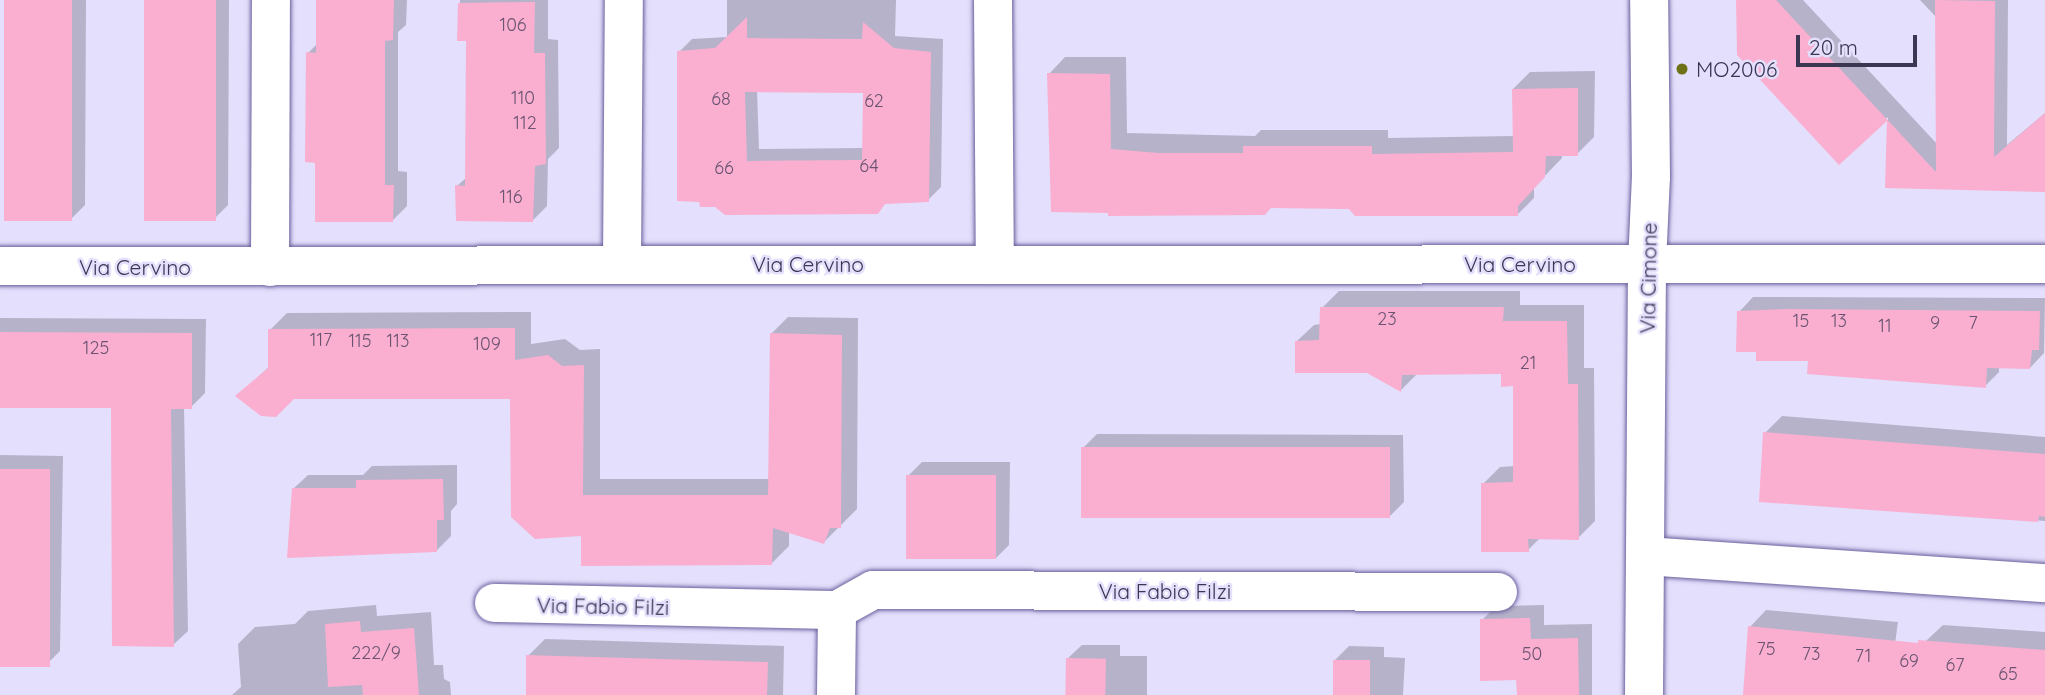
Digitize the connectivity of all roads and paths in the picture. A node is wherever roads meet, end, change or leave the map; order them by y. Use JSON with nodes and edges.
{"nodes":[{"id":1,"x":271,"y":0,"type":"edge"},
{"id":2,"x":624,"y":0,"type":"edge"},
{"id":3,"x":993,"y":0,"type":"edge"},
{"id":4,"x":1649,"y":0,"type":"edge"},
{"id":5,"x":622,"y":264,"type":"junction"},
{"id":6,"x":1647,"y":264,"type":"junction"},
{"id":7,"x":2045,"y":264,"type":"edge"},
{"id":8,"x":995,"y":265,"type":"junction"},
{"id":9,"x":0,"y":266,"type":"edge"},
{"id":10,"x":270,"y":267,"type":"junction"},
{"id":11,"x":1646,"y":556,"type":"junction"},
{"id":12,"x":2045,"y":583,"type":"edge"},
{"id":13,"x":1498,"y":592,"type":"dead end"},
{"id":14,"x":494,"y":603,"type":"dead end"},
{"id":15,"x":837,"y":610,"type":"junction"},
{"id":16,"x":836,"y":695,"type":"edge"},
{"id":17,"x":1644,"y":695,"type":"edge"}],
"edges":[{"from":1,"to":10,"type":"street"},
{"from":2,"to":5,"type":"street"},
{"from":3,"to":8,"type":"street"},
{"from":4,"to":6,"type":"street","name":"Via Cimone"},
{"from":5,"to":8,"type":"street","name":"Via Cervino"},
{"from":5,"to":10,"type":"street","name":"Via Cervino"},
{"from":6,"to":7,"type":"street","name":"Via Cervino"},
{"from":6,"to":8,"type":"street","name":"Via Cervino"},
{"from":6,"to":11,"type":"street","name":"Via Cimone"},
{"from":9,"to":10,"type":"street","name":"Via Cervino"},
{"from":11,"to":12,"type":"street"},
{"from":11,"to":17,"type":"street","name":"Via Cimone"},
{"from":13,"to":15,"type":"street","name":"Via Fabio Filzi"},
{"from":14,"to":15,"type":"street","name":"Via Fabio Filzi"},
{"from":15,"to":16,"type":"street"}]}
